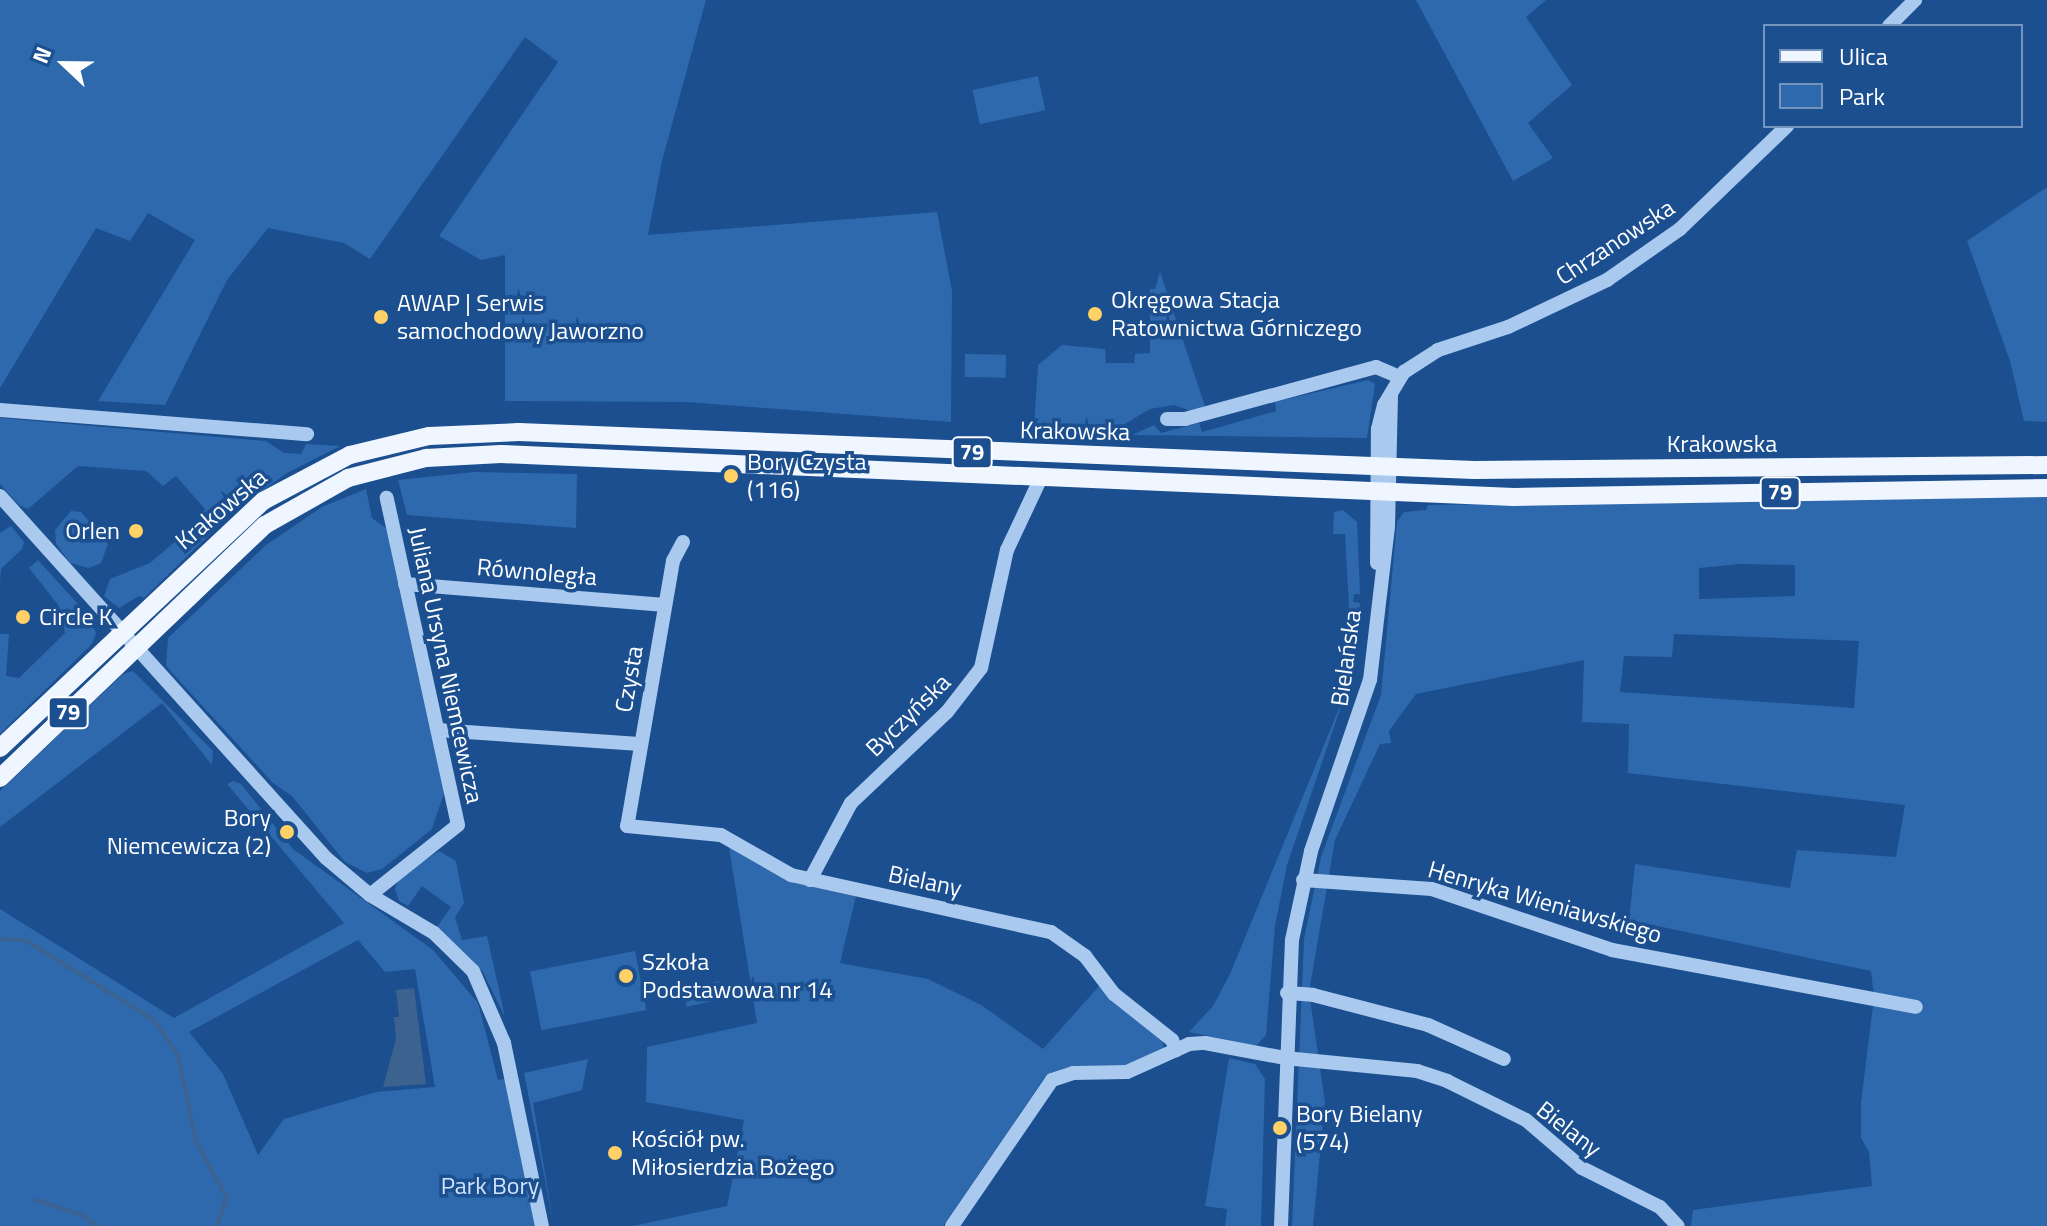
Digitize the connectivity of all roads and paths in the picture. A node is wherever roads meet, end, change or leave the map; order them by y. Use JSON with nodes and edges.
{"nodes":[{"id":1,"x":1915,"y":0,"type":"edge"},
{"id":2,"x":1891,"y":24,"type":"edge"},
{"id":3,"x":1785,"y":128,"type":"edge"},
{"id":4,"x":1400,"y":377,"type":"junction"},
{"id":5,"x":0,"y":410,"type":"edge"},
{"id":6,"x":1167,"y":419,"type":"dead end"},
{"id":7,"x":307,"y":434,"type":"dead end"},
{"id":8,"x":2047,"y":465,"type":"edge"},
{"id":9,"x":1384,"y":467,"type":"junction"},
{"id":10,"x":1040,"y":480,"type":"junction"},
{"id":11,"x":2047,"y":488,"type":"edge"},
{"id":12,"x":1382,"y":494,"type":"junction"},
{"id":13,"x":0,"y":496,"type":"edge"},
{"id":14,"x":387,"y":498,"type":"dead end"},
{"id":15,"x":683,"y":542,"type":"dead end"},
{"id":16,"x":405,"y":584,"type":"junction"},
{"id":17,"x":665,"y":605,"type":"junction"},
{"id":18,"x":120,"y":632,"type":"junction"},
{"id":19,"x":135,"y":648,"type":"junction"},
{"id":20,"x":438,"y":730,"type":"junction"},
{"id":21,"x":640,"y":744,"type":"junction"},
{"id":22,"x":0,"y":748,"type":"edge"},
{"id":23,"x":0,"y":778,"type":"edge"},
{"id":24,"x":627,"y":826,"type":"joint"},
{"id":25,"x":810,"y":880,"type":"junction"},
{"id":26,"x":1303,"y":880,"type":"junction"},
{"id":27,"x":370,"y":895,"type":"junction"},
{"id":28,"x":1287,"y":993,"type":"junction"},
{"id":29,"x":1916,"y":1007,"type":"dead end"},
{"id":30,"x":1176,"y":1050,"type":"junction"},
{"id":31,"x":1285,"y":1058,"type":"junction"},
{"id":32,"x":1504,"y":1059,"type":"dead end"},
{"id":33,"x":542,"y":1226,"type":"edge"},
{"id":34,"x":952,"y":1226,"type":"edge"},
{"id":35,"x":1281,"y":1226,"type":"edge"},
{"id":36,"x":1678,"y":1226,"type":"edge"}],
"edges":[{"from":1,"to":2,"type":"street"},
{"from":3,"to":4,"type":"street","name":"Chrzanowska"},
{"from":4,"to":6,"type":"street"},
{"from":4,"to":9,"type":"street","name":"Chrzanowska"},
{"from":5,"to":7,"type":"street","name":"Krakowska"},
{"from":8,"to":9,"type":"main road","name":"Krakowska","number":"79"},
{"from":9,"to":12,"type":"street","name":"Chrzanowska"},
{"from":9,"to":18,"type":"main road","name":"Krakowska","number":"79"},
{"from":10,"to":12,"type":"main road","name":"Krakowska","number":"79"},
{"from":10,"to":19,"type":"main road","name":"Krakowska","number":"79"},
{"from":10,"to":25,"type":"street","name":"Byczyńska"},
{"from":11,"to":12,"type":"main road","name":"Krakowska","number":"79"},
{"from":12,"to":26,"type":"street","name":"Bielańska"},
{"from":13,"to":18,"type":"street"},
{"from":14,"to":16,"type":"street","name":"Juliana Ursyna Niemcewicza"},
{"from":15,"to":17,"type":"street","name":"Czysta"},
{"from":16,"to":17,"type":"street","name":"Równoległa"},
{"from":16,"to":20,"type":"street","name":"Juliana Ursyna Niemcewicza"},
{"from":17,"to":21,"type":"street","name":"Czysta"},
{"from":18,"to":19,"type":"street"},
{"from":18,"to":22,"type":"main road","number":"79"},
{"from":19,"to":23,"type":"main road","number":"79"},
{"from":19,"to":27,"type":"street"},
{"from":20,"to":21,"type":"street"},
{"from":20,"to":27,"type":"street","name":"Juliana Ursyna Niemcewicza"},
{"from":21,"to":24,"type":"street","name":"Czysta"},
{"from":24,"to":25,"type":"street","name":"Bielany"},
{"from":25,"to":30,"type":"street","name":"Bielany"},
{"from":26,"to":28,"type":"street","name":"Bielańska"},
{"from":26,"to":29,"type":"street","name":"Henryka Wieniawskiego"},
{"from":27,"to":33,"type":"street"},
{"from":28,"to":31,"type":"street","name":"Bielańska"},
{"from":28,"to":32,"type":"street"},
{"from":30,"to":31,"type":"street","name":"Bielany"},
{"from":30,"to":34,"type":"street","name":"Bielany"},
{"from":31,"to":35,"type":"street"},
{"from":31,"to":36,"type":"street","name":"Bielany"}]}
